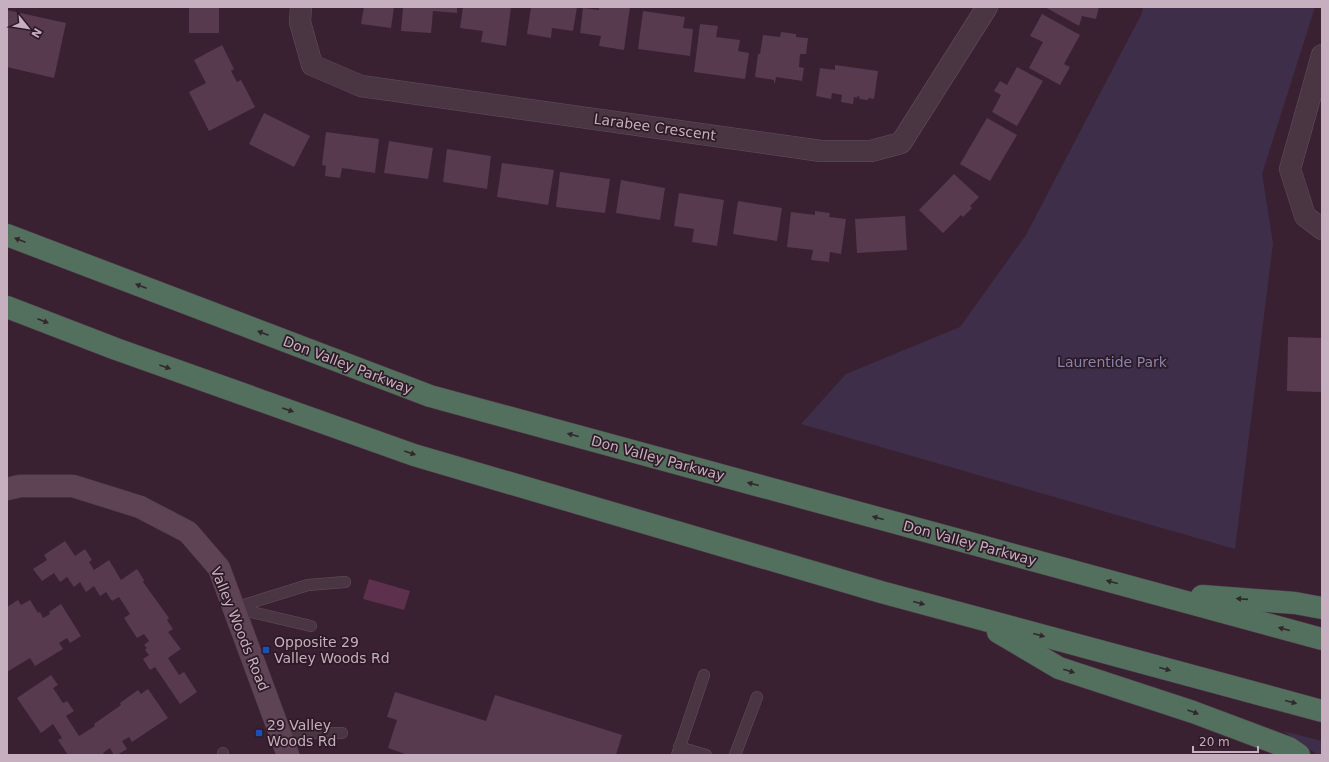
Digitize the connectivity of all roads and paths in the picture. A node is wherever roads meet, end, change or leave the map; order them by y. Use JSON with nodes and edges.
{"nodes":[{"id":1,"x":301,"y":7,"type":"edge"},
{"id":2,"x":987,"y":7,"type":"edge"},
{"id":3,"x":1322,"y":55,"type":"edge"},
{"id":4,"x":1322,"y":230,"type":"edge"},
{"id":5,"x":7,"y":235,"type":"edge"},
{"id":6,"x":7,"y":307,"type":"edge"},
{"id":7,"x":7,"y":489,"type":"edge"},
{"id":8,"x":344,"y":582,"type":"dead end"},
{"id":9,"x":1149,"y":592,"type":"junction"},
{"id":10,"x":234,"y":608,"type":"junction"},
{"id":11,"x":1322,"y":608,"type":"edge"},
{"id":12,"x":975,"y":618,"type":"junction"},
{"id":13,"x":311,"y":626,"type":"dead end"},
{"id":14,"x":1322,"y":639,"type":"edge"},
{"id":15,"x":704,"y":675,"type":"dead end"},
{"id":16,"x":757,"y":697,"type":"dead end"},
{"id":17,"x":1322,"y":711,"type":"edge"},
{"id":18,"x":280,"y":733,"type":"junction"},
{"id":19,"x":342,"y":733,"type":"dead end"},
{"id":20,"x":678,"y":751,"type":"edge"},
{"id":21,"x":288,"y":755,"type":"edge"},
{"id":22,"x":706,"y":755,"type":"edge"},
{"id":23,"x":735,"y":755,"type":"edge"},
{"id":24,"x":1299,"y":755,"type":"edge"}],
"edges":[{"from":1,"to":2,"type":"street","name":"Larabee Crescent"},
{"from":3,"to":4,"type":"street"},
{"from":9,"to":5,"type":"highway","name":"Don Valley Parkway","one_way":true},
{"from":6,"to":12,"type":"highway","one_way":true},
{"from":7,"to":10,"type":"street","name":"Valley Woods Road"},
{"from":8,"to":10,"type":"lane"},
{"from":11,"to":9,"type":"highway","one_way":true},
{"from":14,"to":9,"type":"highway","name":"Don Valley Parkway","one_way":true},
{"from":10,"to":13,"type":"lane"},
{"from":10,"to":18,"type":"street","name":"Valley Woods Road"},
{"from":12,"to":17,"type":"highway","one_way":true},
{"from":12,"to":24,"type":"highway","one_way":true},
{"from":15,"to":20,"type":"lane"},
{"from":16,"to":23,"type":"lane"},
{"from":18,"to":19,"type":"lane"},
{"from":18,"to":21,"type":"street","name":"Valley Woods Road"},
{"from":20,"to":22,"type":"lane"}]}
